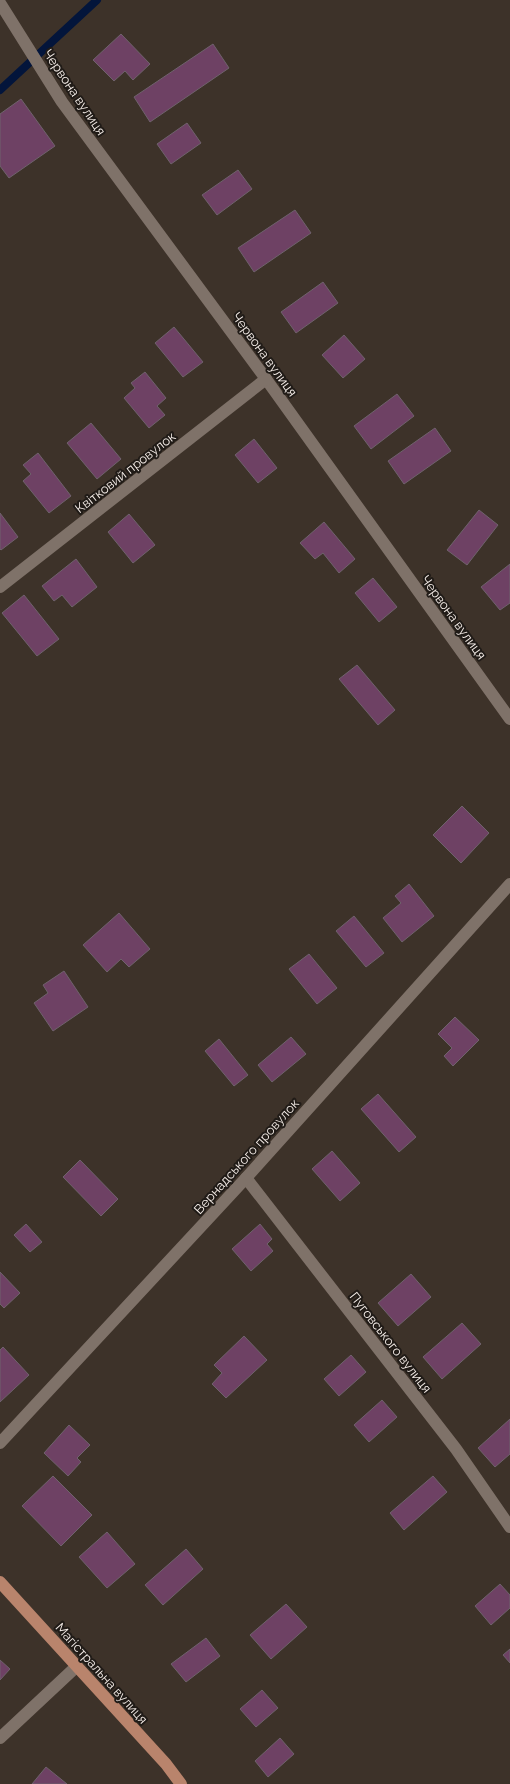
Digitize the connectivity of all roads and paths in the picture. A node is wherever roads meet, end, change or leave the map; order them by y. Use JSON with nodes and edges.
{"nodes":[{"id":1,"x":0,"y":3,"type":"edge"},
{"id":2,"x":266,"y":379,"type":"junction"},
{"id":3,"x":0,"y":587,"type":"edge"},
{"id":4,"x":510,"y":719,"type":"edge"},
{"id":5,"x":510,"y":884,"type":"edge"},
{"id":6,"x":246,"y":1178,"type":"junction"},
{"id":7,"x":0,"y":1443,"type":"edge"},
{"id":8,"x":510,"y":1526,"type":"edge"},
{"id":9,"x":0,"y":1582,"type":"edge"},
{"id":10,"x":77,"y":1666,"type":"junction"},
{"id":11,"x":0,"y":1738,"type":"edge"},
{"id":12,"x":181,"y":1784,"type":"edge"}],
"edges":[{"from":1,"to":2,"type":"street","name":"Червона вулиця"},
{"from":2,"to":3,"type":"street","name":"Квітковий провулок"},
{"from":2,"to":4,"type":"street","name":"Червона вулиця"},
{"from":5,"to":6,"type":"street","name":"Вернадського провулок"},
{"from":6,"to":7,"type":"street","name":"Вернадського провулок"},
{"from":6,"to":8,"type":"street","name":"Пуговського вулиця"},
{"from":9,"to":10,"type":"main road","name":"Магістральна вулиця"},
{"from":10,"to":11,"type":"street"},
{"from":10,"to":12,"type":"main road","name":"Магістральна вулиця"}]}
